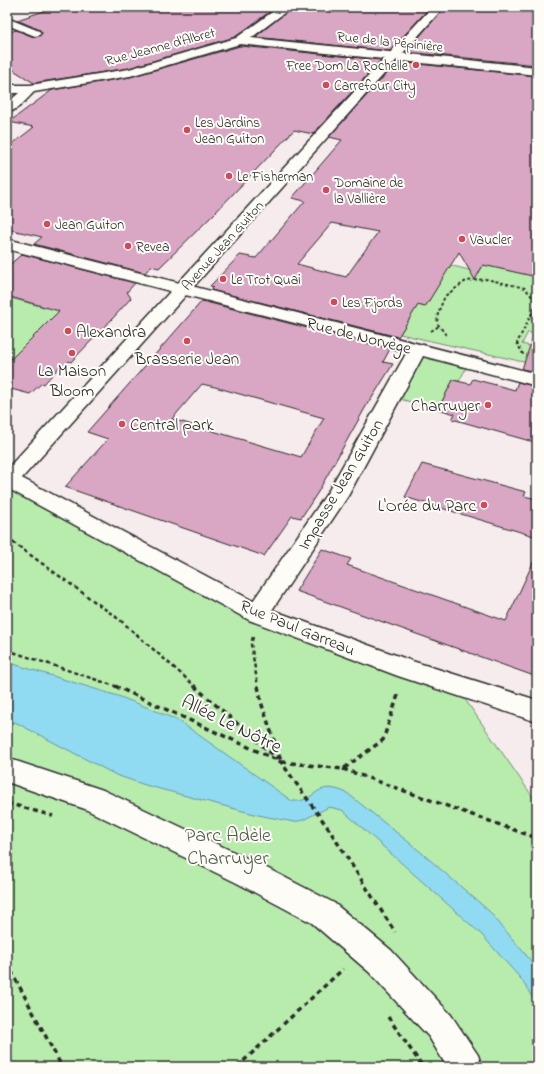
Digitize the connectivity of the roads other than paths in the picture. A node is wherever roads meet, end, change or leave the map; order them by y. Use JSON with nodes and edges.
{"nodes":[{"id":1,"x":438,"y":7,"type":"edge"},
{"id":2,"x":264,"y":9,"type":"dead end"},
{"id":3,"x":283,"y":10,"type":"edge"},
{"id":4,"x":7,"y":21,"type":"edge"},
{"id":5,"x":35,"y":33,"type":"dead end"},
{"id":6,"x":240,"y":40,"type":"junction"},
{"id":7,"x":393,"y":56,"type":"junction"},
{"id":8,"x":537,"y":71,"type":"edge"},
{"id":9,"x":7,"y":89,"type":"edge"},
{"id":10,"x":30,"y":89,"type":"junction"},
{"id":11,"x":7,"y":109,"type":"edge"},
{"id":12,"x":7,"y":244,"type":"edge"},
{"id":13,"x":182,"y":289,"type":"junction"},
{"id":14,"x":417,"y":350,"type":"junction"},
{"id":15,"x":537,"y":380,"type":"edge"},
{"id":16,"x":8,"y":481,"type":"edge"},
{"id":17,"x":257,"y":614,"type":"junction"},
{"id":18,"x":537,"y":711,"type":"edge"},
{"id":19,"x":7,"y":770,"type":"edge"},
{"id":20,"x":466,"y":1067,"type":"edge"}],
"edges":[{"from":1,"to":7,"type":"street","name":"Avenue Jean Guiton"},
{"from":2,"to":3,"type":"street"},
{"from":3,"to":6,"type":"street","name":"Rue Jeanne d'Albret"},
{"from":4,"to":5,"type":"street"},
{"from":6,"to":7,"type":"street","name":"Rue de la Pépinière"},
{"from":6,"to":10,"type":"street","name":"Rue Jeanne d'Albret"},
{"from":7,"to":8,"type":"street","name":"Rue de la Pépinière"},
{"from":7,"to":13,"type":"street","name":"Avenue Jean Guiton"},
{"from":9,"to":10,"type":"street","name":"Rue Jeanne d'Albret"},
{"from":10,"to":11,"type":"street"},
{"from":12,"to":13,"type":"street","name":"Rue de Norvège"},
{"from":13,"to":14,"type":"street","name":"Rue de Norvège"},
{"from":13,"to":16,"type":"street","name":"Avenue Jean Guiton"},
{"from":14,"to":15,"type":"street","name":"Rue de Norvège"},
{"from":14,"to":17,"type":"street","name":"Impasse Jean Guiton"},
{"from":16,"to":17,"type":"street","name":"Rue Paul Garreau"},
{"from":17,"to":18,"type":"street","name":"Rue Paul Garreau"},
{"from":19,"to":20,"type":"street"}]}
